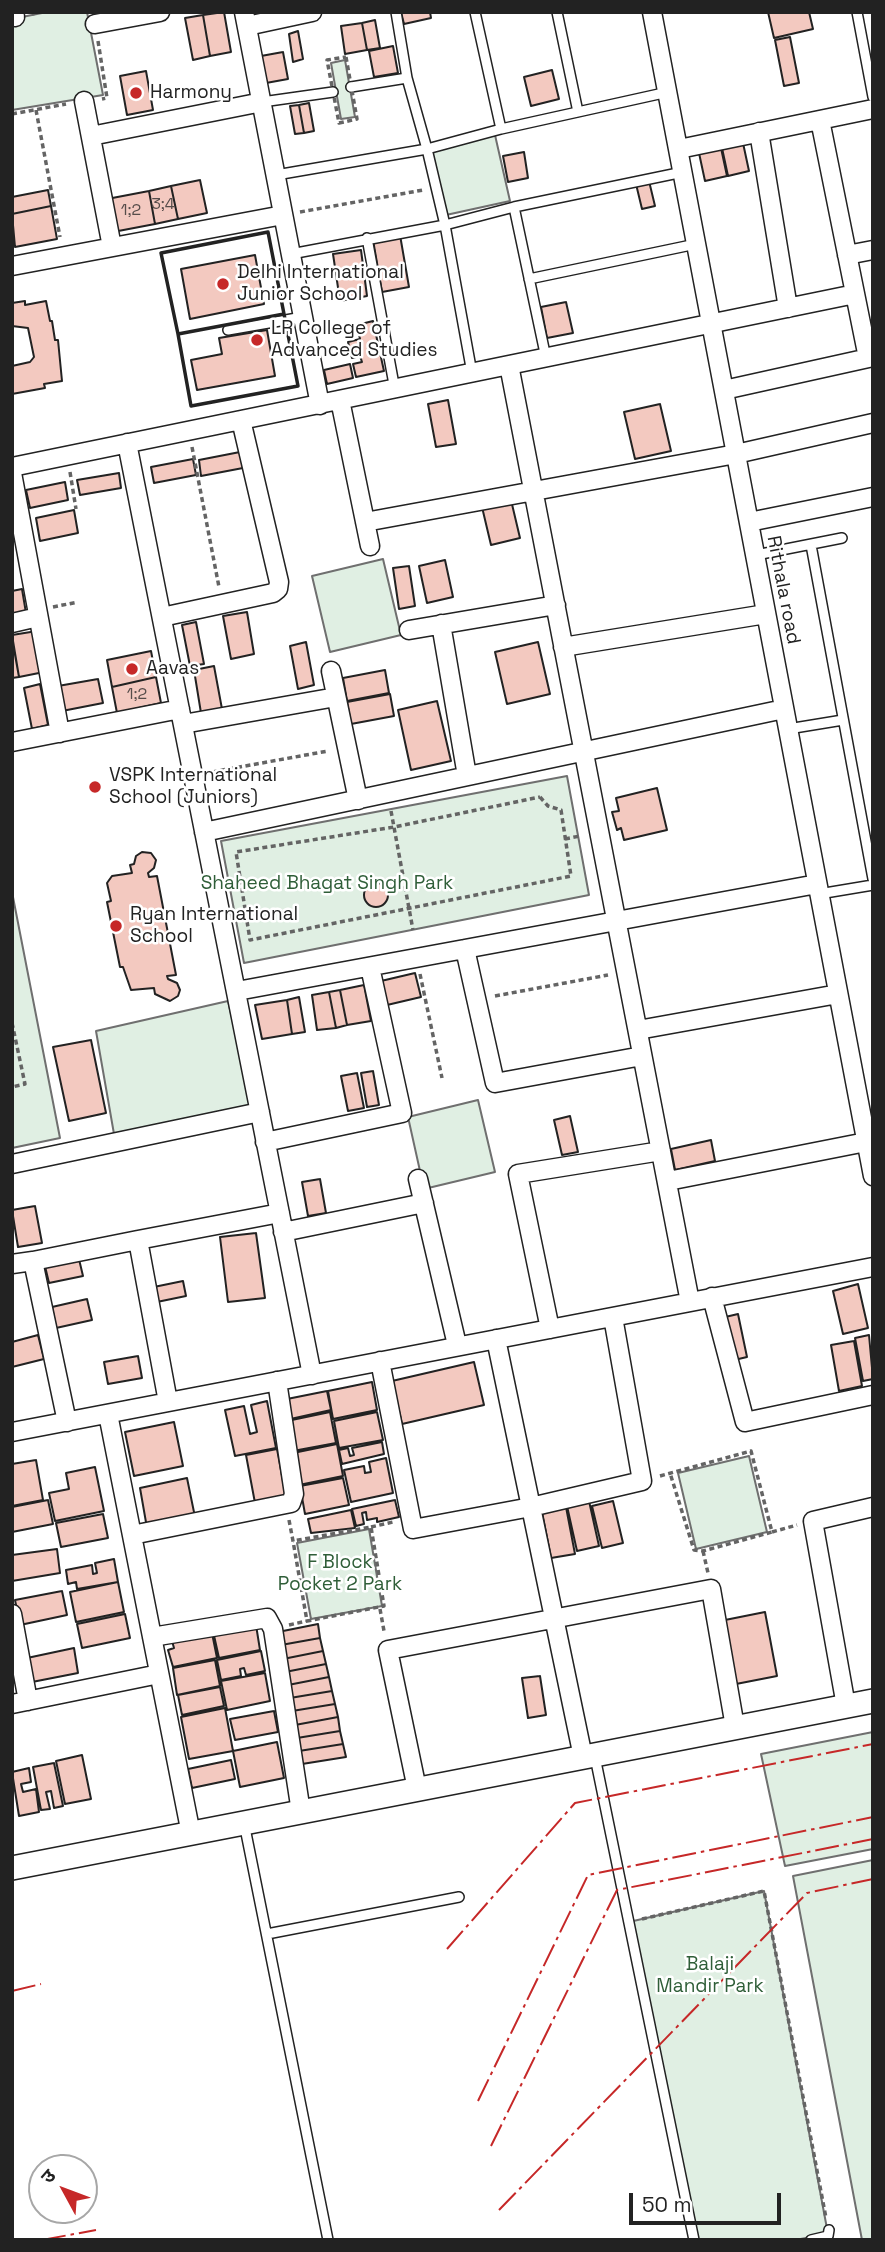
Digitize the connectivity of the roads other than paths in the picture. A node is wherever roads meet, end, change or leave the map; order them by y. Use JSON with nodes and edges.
{"nodes":[{"id":1,"x":160,"y":12,"type":"edge"},
{"id":2,"x":312,"y":12,"type":"edge"},
{"id":3,"x":396,"y":12,"type":"edge"},
{"id":4,"x":475,"y":12,"type":"edge"},
{"id":5,"x":557,"y":12,"type":"edge"},
{"id":6,"x":652,"y":12,"type":"edge"},
{"id":7,"x":856,"y":12,"type":"edge"},
{"id":8,"x":125,"y":15,"type":"edge"},
{"id":9,"x":245,"y":19,"type":"edge"},
{"id":10,"x":95,"y":24,"type":"dead end"},
{"id":11,"x":407,"y":78,"type":"junction"},
{"id":12,"x":351,"y":87,"type":"dead end"},
{"id":13,"x":333,"y":92,"type":"dead end"},
{"id":14,"x":668,"y":92,"type":"junction"},
{"id":15,"x":873,"y":97,"type":"edge"},
{"id":16,"x":84,"y":101,"type":"dead end"},
{"id":17,"x":261,"y":102,"type":"junction"},
{"id":18,"x":873,"y":109,"type":"edge"},
{"id":19,"x":578,"y":112,"type":"junction"},
{"id":20,"x":820,"y":120,"type":"junction"},
{"id":21,"x":501,"y":130,"type":"junction"},
{"id":22,"x":759,"y":132,"type":"junction"},
{"id":23,"x":91,"y":136,"type":"junction"},
{"id":24,"x":427,"y":149,"type":"junction"},
{"id":25,"x":678,"y":149,"type":"junction"},
{"id":26,"x":683,"y":172,"type":"junction"},
{"id":27,"x":276,"y":175,"type":"junction"},
{"id":28,"x":514,"y":207,"type":"junction"},
{"id":29,"x":283,"y":215,"type":"junction"},
{"id":30,"x":444,"y":225,"type":"junction"},
{"id":31,"x":367,"y":238,"type":"junction"},
{"id":32,"x":696,"y":244,"type":"junction"},
{"id":33,"x":112,"y":247,"type":"junction"},
{"id":34,"x":873,"y":250,"type":"edge"},
{"id":35,"x":291,"y":254,"type":"junction"},
{"id":36,"x":847,"y":256,"type":"junction"},
{"id":37,"x":12,"y":266,"type":"edge"},
{"id":38,"x":529,"y":279,"type":"junction"},
{"id":39,"x":855,"y":294,"type":"junction"},
{"id":40,"x":788,"y":308,"type":"junction"},
{"id":41,"x":303,"y":317,"type":"junction"},
{"id":42,"x":712,"y":324,"type":"junction"},
{"id":43,"x":228,"y":330,"type":"dead end"},
{"id":44,"x":546,"y":358,"type":"junction"},
{"id":45,"x":871,"y":358,"type":"edge"},
{"id":46,"x":509,"y":365,"type":"junction"},
{"id":47,"x":472,"y":373,"type":"junction"},
{"id":48,"x":395,"y":390,"type":"junction"},
{"id":49,"x":724,"y":390,"type":"junction"},
{"id":50,"x":340,"y":400,"type":"junction"},
{"id":51,"x":320,"y":405,"type":"junction"},
{"id":52,"x":242,"y":420,"type":"junction"},
{"id":53,"x":873,"y":423,"type":"edge"},
{"id":54,"x":127,"y":443,"type":"junction"},
{"id":55,"x":736,"y":454,"type":"junction"},
{"id":56,"x":12,"y":467,"type":"edge"},
{"id":57,"x":12,"y":473,"type":"edge"},
{"id":58,"x":534,"y":491,"type":"junction"},
{"id":59,"x":873,"y":497,"type":"edge"},
{"id":60,"x":365,"y":522,"type":"junction"},
{"id":61,"x":749,"y":522,"type":"junction"},
{"id":62,"x":842,"y":538,"type":"dead end"},
{"id":63,"x":811,"y":545,"type":"junction"},
{"id":64,"x":370,"y":546,"type":"dead end"},
{"id":65,"x":756,"y":555,"type":"junction"},
{"id":66,"x":556,"y":605,"type":"junction"},
{"id":67,"x":38,"y":614,"type":"junction"},
{"id":68,"x":766,"y":614,"type":"junction"},
{"id":69,"x":162,"y":617,"type":"junction"},
{"id":70,"x":12,"y":622,"type":"edge"},
{"id":71,"x":441,"y":624,"type":"junction"},
{"id":72,"x":409,"y":630,"type":"dead end"},
{"id":73,"x":563,"y":647,"type":"junction"},
{"id":74,"x":331,"y":671,"type":"dead end"},
{"id":75,"x":336,"y":697,"type":"junction"},
{"id":76,"x":785,"y":709,"type":"junction"},
{"id":77,"x":181,"y":717,"type":"junction"},
{"id":78,"x":844,"y":720,"type":"junction"},
{"id":79,"x":788,"y":729,"type":"junction"},
{"id":80,"x":60,"y":733,"type":"junction"},
{"id":81,"x":12,"y":742,"type":"edge"},
{"id":82,"x":584,"y":752,"type":"junction"},
{"id":83,"x":467,"y":776,"type":"junction"},
{"id":84,"x":358,"y":800,"type":"junction"},
{"id":85,"x":204,"y":832,"type":"junction"},
{"id":86,"x":873,"y":879,"type":"edge"},
{"id":87,"x":873,"y":885,"type":"edge"},
{"id":88,"x":818,"y":889,"type":"junction"},
{"id":89,"x":616,"y":921,"type":"junction"},
{"id":90,"x":465,"y":949,"type":"junction"},
{"id":91,"x":370,"y":967,"type":"junction"},
{"id":92,"x":237,"y":991,"type":"junction"},
{"id":93,"x":838,"y":994,"type":"junction"},
{"id":94,"x":638,"y":1030,"type":"junction"},
{"id":95,"x":642,"y":1056,"type":"junction"},
{"id":96,"x":864,"y":1079,"type":"edge"},
{"id":97,"x":260,"y":1112,"type":"junction"},
{"id":98,"x":265,"y":1142,"type":"junction"},
{"id":99,"x":866,"y":1142,"type":"junction"},
{"id":100,"x":661,"y":1151,"type":"junction"},
{"id":101,"x":12,"y":1164,"type":"edge"},
{"id":102,"x":872,"y":1169,"type":"edge"},
{"id":103,"x":418,"y":1179,"type":"dead end"},
{"id":104,"x":668,"y":1181,"type":"junction"},
{"id":105,"x":424,"y":1203,"type":"junction"},
{"id":106,"x":280,"y":1213,"type":"junction"},
{"id":107,"x":283,"y":1233,"type":"junction"},
{"id":108,"x":138,"y":1240,"type":"junction"},
{"id":109,"x":33,"y":1261,"type":"junction"},
{"id":110,"x":12,"y":1264,"type":"edge"},
{"id":111,"x":873,"y":1267,"type":"edge"},
{"id":112,"x":712,"y":1297,"type":"junction"},
{"id":113,"x":690,"y":1302,"type":"junction"},
{"id":114,"x":613,"y":1317,"type":"junction"},
{"id":115,"x":550,"y":1329,"type":"junction"},
{"id":116,"x":496,"y":1339,"type":"junction"},
{"id":117,"x":457,"y":1345,"type":"junction"},
{"id":118,"x":380,"y":1361,"type":"junction"},
{"id":119,"x":312,"y":1375,"type":"junction"},
{"id":120,"x":276,"y":1381,"type":"junction"},
{"id":121,"x":873,"y":1395,"type":"edge"},
{"id":122,"x":168,"y":1402,"type":"junction"},
{"id":123,"x":108,"y":1414,"type":"junction"},
{"id":124,"x":67,"y":1422,"type":"junction"},
{"id":125,"x":12,"y":1432,"type":"edge"},
{"id":126,"x":531,"y":1507,"type":"junction"},
{"id":127,"x":873,"y":1507,"type":"edge"},
{"id":128,"x":132,"y":1535,"type":"junction"},
{"id":129,"x":12,"y":1614,"type":"edge"},
{"id":130,"x":555,"y":1620,"type":"junction"},
{"id":131,"x":152,"y":1637,"type":"junction"},
{"id":132,"x":159,"y":1674,"type":"junction"},
{"id":133,"x":873,"y":1701,"type":"edge"},
{"id":134,"x":20,"y":1702,"type":"edge"},
{"id":135,"x":846,"y":1706,"type":"junction"},
{"id":136,"x":735,"y":1727,"type":"junction"},
{"id":137,"x":589,"y":1756,"type":"junction"},
{"id":138,"x":417,"y":1789,"type":"junction"},
{"id":139,"x":301,"y":1812,"type":"junction"},
{"id":140,"x":244,"y":1823,"type":"junction"},
{"id":141,"x":191,"y":1833,"type":"junction"},
{"id":142,"x":12,"y":1868,"type":"edge"},
{"id":143,"x":459,"y":1897,"type":"dead end"},
{"id":144,"x":267,"y":1934,"type":"junction"},
{"id":145,"x":829,"y":2230,"type":"road end"},
{"id":146,"x":328,"y":2240,"type":"edge"},
{"id":147,"x":694,"y":2240,"type":"edge"},
{"id":148,"x":811,"y":2240,"type":"edge"}],
"edges":[{"from":1,"to":8,"type":"street"},
{"from":2,"to":9,"type":"street"},
{"from":3,"to":11,"type":"lane"},
{"from":4,"to":21,"type":"lane"},
{"from":5,"to":19,"type":"lane"},
{"from":6,"to":14,"type":"street","name":"Rithala road"},
{"from":7,"to":15,"type":"lane"},
{"from":8,"to":10,"type":"street"},
{"from":9,"to":17,"type":"street"},
{"from":11,"to":12,"type":"lane"},
{"from":11,"to":24,"type":"lane"},
{"from":13,"to":17,"type":"lane"},
{"from":14,"to":19,"type":"lane"},
{"from":14,"to":25,"type":"street","name":"Rithala road"},
{"from":16,"to":23,"type":"street"},
{"from":17,"to":23,"type":"street"},
{"from":17,"to":27,"type":"street"},
{"from":18,"to":20,"type":"street"},
{"from":19,"to":21,"type":"lane"},
{"from":20,"to":22,"type":"street"},
{"from":20,"to":36,"type":"street"},
{"from":21,"to":24,"type":"lane"},
{"from":22,"to":25,"type":"street"},
{"from":22,"to":40,"type":"street"},
{"from":23,"to":33,"type":"street"},
{"from":24,"to":27,"type":"lane"},
{"from":24,"to":30,"type":"lane"},
{"from":25,"to":26,"type":"street","name":"Rithala road"},
{"from":26,"to":28,"type":"lane"},
{"from":26,"to":32,"type":"street","name":"Rithala road"},
{"from":27,"to":29,"type":"street"},
{"from":28,"to":30,"type":"lane"},
{"from":28,"to":38,"type":"lane"},
{"from":29,"to":33,"type":"street"},
{"from":29,"to":35,"type":"street"},
{"from":30,"to":31,"type":"lane"},
{"from":30,"to":47,"type":"lane"},
{"from":31,"to":35,"type":"lane"},
{"from":31,"to":48,"type":"lane"},
{"from":32,"to":38,"type":"lane"},
{"from":32,"to":42,"type":"street","name":"Rithala road"},
{"from":33,"to":37,"type":"street"},
{"from":34,"to":36,"type":"street"},
{"from":35,"to":41,"type":"street"},
{"from":36,"to":39,"type":"street"},
{"from":38,"to":44,"type":"lane"},
{"from":39,"to":40,"type":"street"},
{"from":39,"to":45,"type":"street"},
{"from":40,"to":42,"type":"street"},
{"from":41,"to":43,"type":"lane"},
{"from":41,"to":51,"type":"street"},
{"from":42,"to":44,"type":"street"},
{"from":42,"to":49,"type":"street","name":"Rithala road"},
{"from":44,"to":46,"type":"street"},
{"from":45,"to":49,"type":"street"},
{"from":46,"to":47,"type":"street"},
{"from":46,"to":58,"type":"street"},
{"from":47,"to":48,"type":"street"},
{"from":48,"to":50,"type":"street"},
{"from":49,"to":55,"type":"street","name":"Rithala road"},
{"from":50,"to":51,"type":"street"},
{"from":50,"to":60,"type":"street"},
{"from":51,"to":52,"type":"street"},
{"from":52,"to":54,"type":"street"},
{"from":52,"to":69,"type":"street"},
{"from":53,"to":55,"type":"street"},
{"from":54,"to":56,"type":"street"},
{"from":54,"to":69,"type":"street"},
{"from":55,"to":58,"type":"street"},
{"from":55,"to":61,"type":"street","name":"Rithala road"},
{"from":57,"to":67,"type":"street"},
{"from":58,"to":60,"type":"street"},
{"from":58,"to":66,"type":"street"},
{"from":59,"to":61,"type":"street"},
{"from":60,"to":64,"type":"street"},
{"from":61,"to":65,"type":"street","name":"Rithala road"},
{"from":62,"to":63,"type":"lane"},
{"from":63,"to":65,"type":"lane"},
{"from":63,"to":78,"type":"lane"},
{"from":65,"to":68,"type":"street","name":"Rithala road"},
{"from":66,"to":71,"type":"street"},
{"from":66,"to":73,"type":"street"},
{"from":67,"to":70,"type":"street"},
{"from":67,"to":80,"type":"street"},
{"from":68,"to":73,"type":"street"},
{"from":68,"to":76,"type":"street","name":"Rithala road"},
{"from":69,"to":77,"type":"street"},
{"from":71,"to":72,"type":"street"},
{"from":71,"to":83,"type":"street"},
{"from":73,"to":82,"type":"street"},
{"from":74,"to":75,"type":"street"},
{"from":75,"to":77,"type":"street"},
{"from":75,"to":84,"type":"street"},
{"from":76,"to":79,"type":"street","name":"Rithala road"},
{"from":76,"to":82,"type":"street"},
{"from":77,"to":80,"type":"street"},
{"from":77,"to":85,"type":"street"},
{"from":78,"to":79,"type":"lane"},
{"from":78,"to":86,"type":"lane"},
{"from":79,"to":88,"type":"street","name":"Rithala road"},
{"from":80,"to":81,"type":"street"},
{"from":82,"to":83,"type":"street"},
{"from":82,"to":89,"type":"street"},
{"from":83,"to":84,"type":"street"},
{"from":84,"to":85,"type":"street"},
{"from":85,"to":92,"type":"street"},
{"from":87,"to":88,"type":"lane"},
{"from":88,"to":89,"type":"street"},
{"from":88,"to":93,"type":"street","name":"Rithala road"},
{"from":89,"to":90,"type":"street"},
{"from":89,"to":94,"type":"street"},
{"from":90,"to":91,"type":"street"},
{"from":90,"to":95,"type":"street"},
{"from":91,"to":92,"type":"street"},
{"from":91,"to":98,"type":"street"},
{"from":92,"to":97,"type":"street"},
{"from":93,"to":94,"type":"street"},
{"from":93,"to":96,"type":"street","name":"Rithala road"},
{"from":94,"to":95,"type":"street"},
{"from":95,"to":100,"type":"street"},
{"from":96,"to":99,"type":"street","name":"Rithala road"},
{"from":97,"to":98,"type":"street"},
{"from":97,"to":101,"type":"street"},
{"from":98,"to":106,"type":"street"},
{"from":99,"to":102,"type":"street","name":"Rithala road"},
{"from":99,"to":104,"type":"street"},
{"from":100,"to":104,"type":"street"},
{"from":100,"to":115,"type":"street"},
{"from":103,"to":105,"type":"street"},
{"from":104,"to":113,"type":"street"},
{"from":105,"to":107,"type":"street"},
{"from":105,"to":117,"type":"street"},
{"from":106,"to":107,"type":"street"},
{"from":106,"to":108,"type":"street"},
{"from":107,"to":119,"type":"street"},
{"from":108,"to":109,"type":"street"},
{"from":108,"to":122,"type":"street"},
{"from":109,"to":110,"type":"street"},
{"from":109,"to":124,"type":"street"},
{"from":111,"to":112,"type":"street"},
{"from":112,"to":113,"type":"street"},
{"from":112,"to":121,"type":"street"},
{"from":113,"to":114,"type":"street"},
{"from":114,"to":115,"type":"street"},
{"from":114,"to":126,"type":"street"},
{"from":115,"to":116,"type":"street"},
{"from":116,"to":117,"type":"street"},
{"from":116,"to":126,"type":"street"},
{"from":117,"to":118,"type":"street"},
{"from":118,"to":119,"type":"street"},
{"from":118,"to":126,"type":"street"},
{"from":119,"to":120,"type":"street"},
{"from":120,"to":122,"type":"street"},
{"from":120,"to":128,"type":"street"},
{"from":122,"to":123,"type":"street"},
{"from":123,"to":124,"type":"street"},
{"from":123,"to":128,"type":"street"},
{"from":124,"to":125,"type":"street"},
{"from":126,"to":130,"type":"street"},
{"from":127,"to":135,"type":"street"},
{"from":128,"to":131,"type":"street"},
{"from":129,"to":134,"type":"street"},
{"from":130,"to":136,"type":"street"},
{"from":130,"to":137,"type":"street"},
{"from":130,"to":138,"type":"street"},
{"from":131,"to":132,"type":"street"},
{"from":131,"to":139,"type":"street"},
{"from":132,"to":134,"type":"street"},
{"from":132,"to":141,"type":"street"},
{"from":133,"to":135,"type":"street"},
{"from":135,"to":136,"type":"street"},
{"from":136,"to":137,"type":"street"},
{"from":137,"to":138,"type":"street"},
{"from":137,"to":147,"type":"lane"},
{"from":138,"to":139,"type":"street"},
{"from":139,"to":140,"type":"street"},
{"from":140,"to":141,"type":"street"},
{"from":140,"to":144,"type":"lane"},
{"from":141,"to":142,"type":"street"},
{"from":143,"to":144,"type":"lane"},
{"from":144,"to":146,"type":"lane"},
{"from":145,"to":148,"type":"lane"}]}
